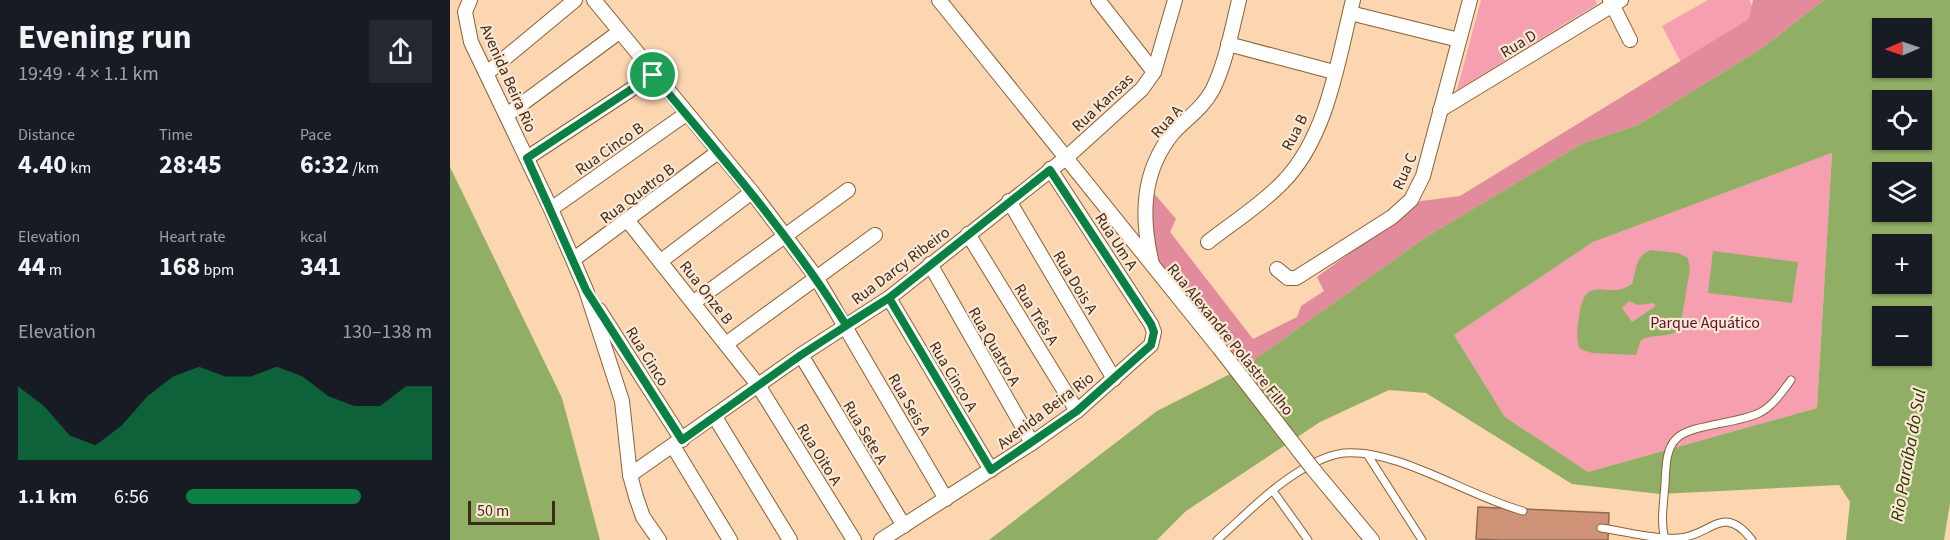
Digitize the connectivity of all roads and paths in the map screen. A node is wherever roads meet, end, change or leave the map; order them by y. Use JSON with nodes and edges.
{"nodes":[{"id":1,"x":481,"y":0,"type":"edge"},
{"id":2,"x":575,"y":0,"type":"edge"},
{"id":3,"x":594,"y":0,"type":"edge"},
{"id":4,"x":939,"y":0,"type":"edge"},
{"id":5,"x":1098,"y":0,"type":"edge"},
{"id":6,"x":1175,"y":0,"type":"edge"},
{"id":7,"x":1239,"y":0,"type":"edge"},
{"id":8,"x":1470,"y":0,"type":"edge"},
{"id":9,"x":1615,"y":2,"type":"edge"},
{"id":10,"x":467,"y":6,"type":"edge"},
{"id":11,"x":1352,"y":6,"type":"edge"},
{"id":12,"x":619,"y":32,"type":"junction"},
{"id":13,"x":1459,"y":40,"type":"junction"},
{"id":14,"x":1630,"y":40,"type":"dead end"},
{"id":15,"x":1228,"y":44,"type":"junction"},
{"id":16,"x":1154,"y":72,"type":"junction"},
{"id":17,"x":1334,"y":72,"type":"junction"},
{"id":18,"x":487,"y":73,"type":"junction"},
{"id":19,"x":653,"y":75,"type":"junction"},
{"id":20,"x":1440,"y":110,"type":"junction"},
{"id":21,"x":686,"y":114,"type":"junction"},
{"id":22,"x":507,"y":115,"type":"junction"},
{"id":23,"x":718,"y":152,"type":"junction"},
{"id":24,"x":1067,"y":157,"type":"junction"},
{"id":25,"x":527,"y":158,"type":"junction"},
{"id":26,"x":1050,"y":170,"type":"junction"},
{"id":27,"x":848,"y":190,"type":"dead end"},
{"id":28,"x":752,"y":192,"type":"junction"},
{"id":29,"x":1009,"y":201,"type":"junction"},
{"id":30,"x":551,"y":209,"type":"junction"},
{"id":31,"x":628,"y":221,"type":"junction"},
{"id":32,"x":968,"y":234,"type":"junction"},
{"id":33,"x":785,"y":235,"type":"junction"},
{"id":34,"x":875,"y":235,"type":"dead end"},
{"id":35,"x":1208,"y":242,"type":"dead end"},
{"id":36,"x":574,"y":259,"type":"junction"},
{"id":37,"x":661,"y":261,"type":"junction"},
{"id":38,"x":930,"y":264,"type":"junction"},
{"id":39,"x":1153,"y":269,"type":"junction"},
{"id":40,"x":1277,"y":269,"type":"dead end"},
{"id":41,"x":816,"y":277,"type":"junction"},
{"id":42,"x":586,"y":290,"type":"junction"},
{"id":43,"x":889,"y":298,"type":"junction"},
{"id":44,"x":694,"y":302,"type":"junction"},
{"id":45,"x":846,"y":325,"type":"junction"},
{"id":46,"x":1154,"y":332,"type":"joint"},
{"id":47,"x":726,"y":344,"type":"junction"},
{"id":48,"x":801,"y":355,"type":"junction"},
{"id":49,"x":1114,"y":379,"type":"junction"},
{"id":50,"x":1791,"y":380,"type":"dead end"},
{"id":51,"x":758,"y":385,"type":"junction"},
{"id":52,"x":1077,"y":411,"type":"junction"},
{"id":53,"x":715,"y":417,"type":"junction"},
{"id":54,"x":677,"y":443,"type":"junction"},
{"id":55,"x":1032,"y":443,"type":"junction"},
{"id":56,"x":1367,"y":454,"type":"junction"},
{"id":57,"x":991,"y":470,"type":"junction"},
{"id":58,"x":630,"y":475,"type":"junction"},
{"id":59,"x":1273,"y":491,"type":"junction"},
{"id":60,"x":946,"y":499,"type":"junction"},
{"id":61,"x":1535,"y":514,"type":"edge"},
{"id":62,"x":904,"y":526,"type":"junction"},
{"id":63,"x":1591,"y":526,"type":"edge"},
{"id":64,"x":1665,"y":538,"type":"edge"},
{"id":65,"x":1682,"y":539,"type":"edge"},
{"id":66,"x":658,"y":540,"type":"edge"},
{"id":67,"x":730,"y":540,"type":"edge"},
{"id":68,"x":790,"y":540,"type":"edge"},
{"id":69,"x":855,"y":540,"type":"edge"},
{"id":70,"x":881,"y":540,"type":"edge"},
{"id":71,"x":1217,"y":540,"type":"edge"},
{"id":72,"x":1308,"y":540,"type":"edge"},
{"id":73,"x":1372,"y":540,"type":"edge"},
{"id":74,"x":1422,"y":540,"type":"edge"},
{"id":75,"x":1752,"y":540,"type":"edge"}],
"edges":[{"from":1,"to":10,"type":"street"},
{"from":2,"to":18,"type":"street"},
{"from":3,"to":12,"type":"street","name":"Rua Seis A"},
{"from":4,"to":24,"type":"street","name":"Rua Alexandre Polastre Filho"},
{"from":5,"to":16,"type":"street"},
{"from":6,"to":16,"type":"street","name":"Rua Kansas"},
{"from":7,"to":15,"type":"street","name":"Rua A"},
{"from":8,"to":13,"type":"street","name":"Rua C"},
{"from":9,"to":14,"type":"street","name":"Rua D"},
{"from":9,"to":20,"type":"street","name":"Rua D"},
{"from":10,"to":18,"type":"street","name":"Avenida Beira Rio"},
{"from":11,"to":13,"type":"street"},
{"from":11,"to":17,"type":"street","name":"Rua B"},
{"from":12,"to":19,"type":"street","name":"Rua Seis A"},
{"from":12,"to":22,"type":"street"},
{"from":13,"to":20,"type":"street","name":"Rua C"},
{"from":15,"to":17,"type":"street"},
{"from":15,"to":39,"type":"street","name":"Rua A"},
{"from":16,"to":24,"type":"street","name":"Rua Kansas"},
{"from":17,"to":35,"type":"street","name":"Rua B"},
{"from":18,"to":22,"type":"street","name":"Avenida Beira Rio"},
{"from":19,"to":21,"type":"street","name":"Rua Seis A"},
{"from":19,"to":25,"type":"street"},
{"from":20,"to":40,"type":"street","name":"Rua C"},
{"from":21,"to":23,"type":"street","name":"Rua Seis A"},
{"from":21,"to":30,"type":"street","name":"Rua Cinco B"},
{"from":22,"to":25,"type":"street","name":"Avenida Beira Rio"},
{"from":23,"to":28,"type":"street","name":"Rua Seis A"},
{"from":23,"to":31,"type":"street","name":"Rua Quatro B"},
{"from":24,"to":26,"type":"street","name":"Rua Darcy Ribeiro"},
{"from":24,"to":39,"type":"street","name":"Rua Alexandre Polastre Filho"},
{"from":25,"to":30,"type":"street","name":"Avenida Beira Rio"},
{"from":26,"to":29,"type":"street","name":"Rua Darcy Ribeiro"},
{"from":26,"to":46,"type":"street","name":"Rua Um A"},
{"from":27,"to":33,"type":"street"},
{"from":28,"to":33,"type":"street","name":"Rua Seis A"},
{"from":28,"to":37,"type":"street"},
{"from":29,"to":32,"type":"street","name":"Rua Darcy Ribeiro"},
{"from":29,"to":49,"type":"street","name":"Rua Dois A"},
{"from":30,"to":36,"type":"street","name":"Avenida Beira Rio"},
{"from":31,"to":36,"type":"street","name":"Rua Quatro B"},
{"from":31,"to":37,"type":"street","name":"Rua Onze B"},
{"from":32,"to":38,"type":"street","name":"Rua Darcy Ribeiro"},
{"from":32,"to":52,"type":"street","name":"Rua Três A"},
{"from":33,"to":41,"type":"street","name":"Rua Seis A"},
{"from":33,"to":44,"type":"street"},
{"from":34,"to":41,"type":"street"},
{"from":36,"to":42,"type":"street","name":"Avenida Beira Rio"},
{"from":37,"to":44,"type":"street","name":"Rua Onze B"},
{"from":38,"to":43,"type":"street","name":"Rua Darcy Ribeiro"},
{"from":38,"to":55,"type":"street","name":"Rua Quatro A"},
{"from":39,"to":73,"type":"street","name":"Rua Alexandre Polastre Filho","bridge":true},
{"from":41,"to":45,"type":"street","name":"Rua Seis A"},
{"from":41,"to":47,"type":"street"},
{"from":42,"to":54,"type":"street","name":"Rua Cinco"},
{"from":42,"to":58,"type":"street","name":"Avenida Beira Rio"},
{"from":43,"to":45,"type":"street","name":"Rua Darcy Ribeiro"},
{"from":43,"to":57,"type":"street","name":"Rua Cinco A"},
{"from":44,"to":47,"type":"street","name":"Rua Onze B"},
{"from":45,"to":48,"type":"street","name":"Rua Darcy Ribeiro"},
{"from":45,"to":60,"type":"street","name":"Rua Seis A"},
{"from":46,"to":49,"type":"street","name":"Avenida Beira Rio"},
{"from":47,"to":51,"type":"street","name":"Rua Onze B"},
{"from":48,"to":51,"type":"street","name":"Rua Darcy Ribeiro"},
{"from":48,"to":62,"type":"street","name":"Rua Sete A"},
{"from":49,"to":52,"type":"street","name":"Avenida Beira Rio"},
{"from":50,"to":64,"type":"lane"},
{"from":51,"to":53,"type":"street","name":"Rua Darcy Ribeiro"},
{"from":51,"to":69,"type":"street","name":"Rua Oito A"},
{"from":52,"to":55,"type":"street","name":"Avenida Beira Rio"},
{"from":53,"to":54,"type":"street","name":"Rua Darcy Ribeiro"},
{"from":53,"to":68,"type":"street"},
{"from":54,"to":58,"type":"street","name":"Rua Darcy Ribeiro"},
{"from":54,"to":67,"type":"street","name":"Rua Cinco"},
{"from":55,"to":57,"type":"street","name":"Avenida Beira Rio"},
{"from":56,"to":59,"type":"lane"},
{"from":56,"to":61,"type":"lane"},
{"from":56,"to":74,"type":"lane"},
{"from":57,"to":60,"type":"street","name":"Avenida Beira Rio"},
{"from":58,"to":66,"type":"street","name":"Avenida Beira Rio"},
{"from":59,"to":71,"type":"lane"},
{"from":59,"to":72,"type":"lane"},
{"from":60,"to":62,"type":"street","name":"Avenida Beira Rio"},
{"from":62,"to":70,"type":"street","name":"Avenida Beira Rio"},
{"from":63,"to":64,"type":"lane"},
{"from":64,"to":65,"type":"lane"},
{"from":65,"to":75,"type":"lane"}]}
